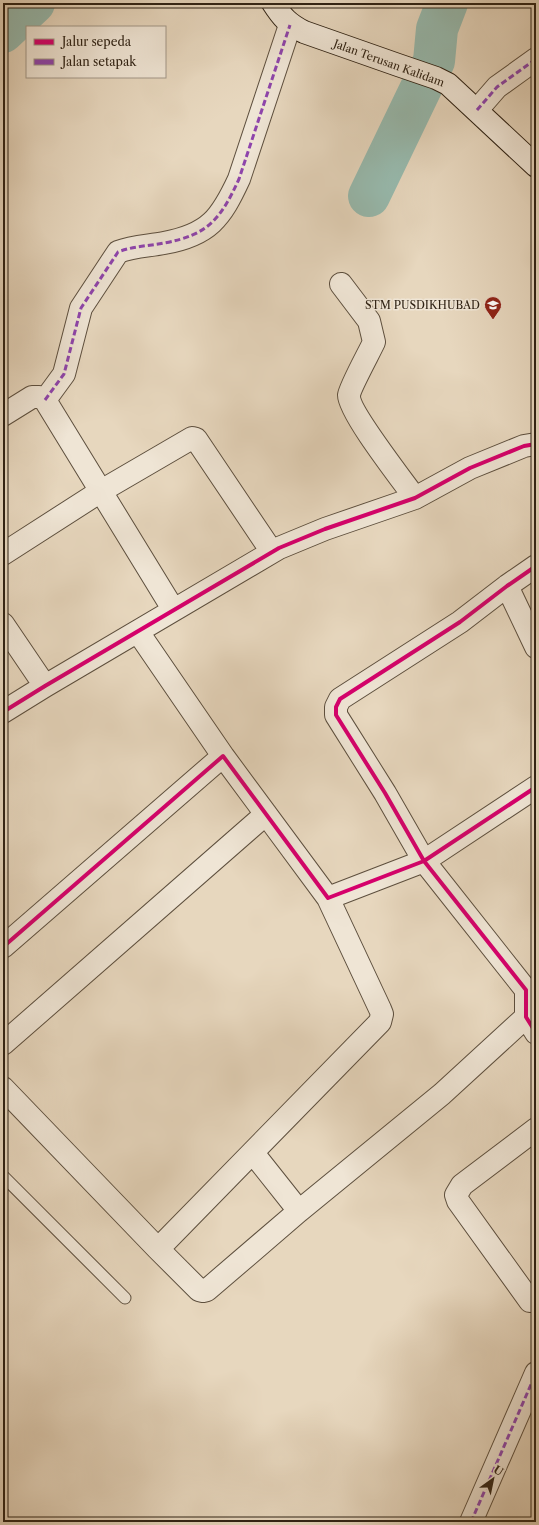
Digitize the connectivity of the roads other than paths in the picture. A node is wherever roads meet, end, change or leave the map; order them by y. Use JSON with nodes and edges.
{"nodes":[{"id":1,"x":272,"y":3,"type":"edge"},
{"id":2,"x":290,"y":25,"type":"junction"},
{"id":3,"x":536,"y":59,"type":"edge"},
{"id":4,"x":477,"y":110,"type":"junction"},
{"id":5,"x":536,"y":166,"type":"edge"},
{"id":6,"x":341,"y":284,"type":"dead end"},
{"id":7,"x":45,"y":400,"type":"junction"},
{"id":8,"x":3,"y":415,"type":"edge"},
{"id":9,"x":536,"y":444,"type":"edge"},
{"id":10,"x":101,"y":491,"type":"junction"},
{"id":11,"x":415,"y":498,"type":"junction"},
{"id":12,"x":272,"y":552,"type":"junction"},
{"id":13,"x":3,"y":554,"type":"edge"},
{"id":14,"x":536,"y":566,"type":"edge"},
{"id":15,"x":507,"y":586,"type":"junction"},
{"id":16,"x":173,"y":610,"type":"junction"},
{"id":17,"x":3,"y":624,"type":"edge"},
{"id":18,"x":138,"y":632,"type":"junction"},
{"id":19,"x":536,"y":648,"type":"edge"},
{"id":20,"x":45,"y":686,"type":"junction"},
{"id":21,"x":3,"y":712,"type":"edge"},
{"id":22,"x":223,"y":756,"type":"junction"},
{"id":23,"x":536,"y":787,"type":"edge"},
{"id":24,"x":266,"y":814,"type":"junction"},
{"id":25,"x":424,"y":860,"type":"junction"},
{"id":26,"x":328,"y":898,"type":"junction"},
{"id":27,"x":3,"y":947,"type":"edge"},
{"id":28,"x":531,"y":987,"type":"edge"},
{"id":29,"x":531,"y":1025,"type":"edge"},
{"id":30,"x":3,"y":1044,"type":"edge"},
{"id":31,"x":3,"y":1088,"type":"edge"},
{"id":32,"x":536,"y":1129,"type":"edge"},
{"id":33,"x":253,"y":1153,"type":"junction"},
{"id":34,"x":3,"y":1176,"type":"edge"},
{"id":35,"x":299,"y":1212,"type":"junction"},
{"id":36,"x":158,"y":1249,"type":"junction"},
{"id":37,"x":125,"y":1298,"type":"dead end"},
{"id":38,"x":530,"y":1301,"type":"dead end"},
{"id":39,"x":536,"y":1373,"type":"edge"},
{"id":40,"x":471,"y":1522,"type":"edge"}],
"edges":[{"from":1,"to":2,"type":"street","name":"Jalan Terusan Kalidam"},
{"from":2,"to":4,"type":"street","name":"Jalan Terusan Kalidam"},
{"from":2,"to":7,"type":"street"},
{"from":3,"to":4,"type":"street"},
{"from":4,"to":5,"type":"street","name":"Jalan Terusan Kalidam"},
{"from":6,"to":11,"type":"street"},
{"from":7,"to":8,"type":"street"},
{"from":7,"to":10,"type":"street"},
{"from":9,"to":11,"type":"street"},
{"from":10,"to":12,"type":"street"},
{"from":10,"to":13,"type":"street"},
{"from":10,"to":16,"type":"street"},
{"from":11,"to":12,"type":"street"},
{"from":12,"to":16,"type":"street"},
{"from":14,"to":15,"type":"street"},
{"from":15,"to":19,"type":"street"},
{"from":15,"to":25,"type":"street"},
{"from":16,"to":18,"type":"street"},
{"from":17,"to":20,"type":"street"},
{"from":18,"to":20,"type":"street"},
{"from":18,"to":22,"type":"street"},
{"from":20,"to":21,"type":"street"},
{"from":22,"to":24,"type":"street"},
{"from":22,"to":27,"type":"street"},
{"from":23,"to":25,"type":"street"},
{"from":24,"to":26,"type":"street"},
{"from":24,"to":30,"type":"street"},
{"from":25,"to":26,"type":"street"},
{"from":25,"to":28,"type":"street"},
{"from":26,"to":33,"type":"street"},
{"from":28,"to":29,"type":"street"},
{"from":29,"to":35,"type":"street"},
{"from":31,"to":36,"type":"street"},
{"from":32,"to":38,"type":"street"},
{"from":33,"to":35,"type":"street"},
{"from":33,"to":36,"type":"street"},
{"from":34,"to":37,"type":"lane"},
{"from":35,"to":36,"type":"street"},
{"from":39,"to":40,"type":"street"}]}
